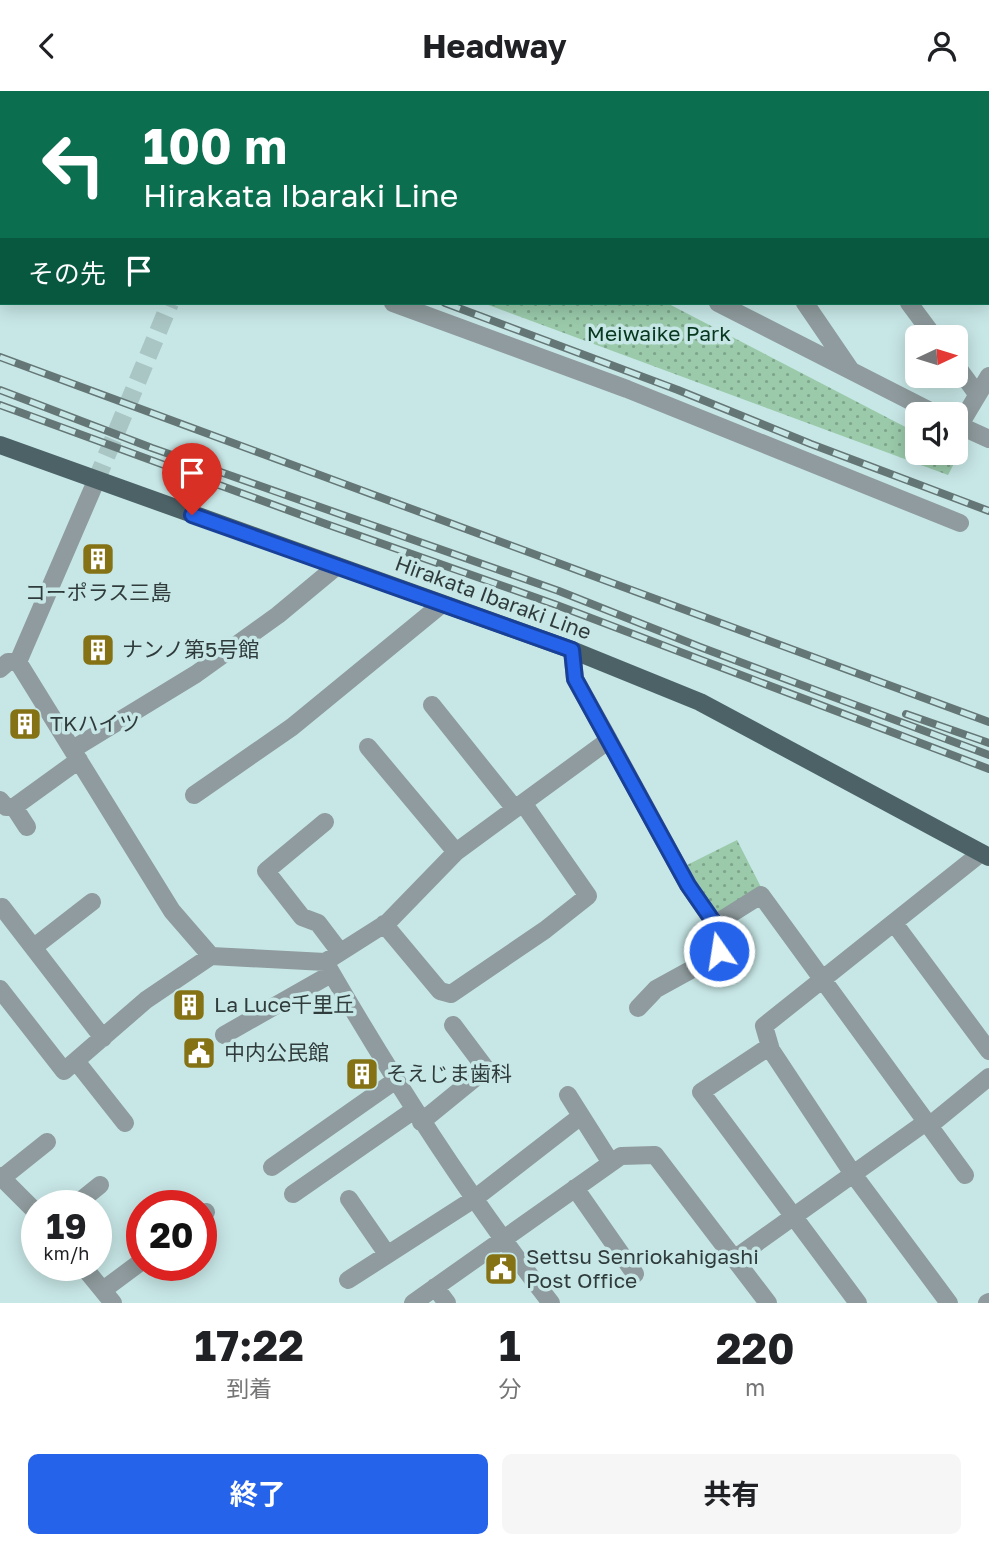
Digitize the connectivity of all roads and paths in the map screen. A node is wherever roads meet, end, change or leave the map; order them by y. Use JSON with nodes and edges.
{"nodes":[{"id":1,"x":398,"y":305,"type":"edge"},
{"id":2,"x":722,"y":305,"type":"edge"},
{"id":3,"x":806,"y":305,"type":"edge"},
{"id":4,"x":910,"y":305,"type":"edge"},
{"id":5,"x":925,"y":325,"type":"edge"},
{"id":6,"x":850,"y":370,"type":"junction"},
{"id":7,"x":989,"y":376,"type":"edge"},
{"id":8,"x":968,"y":382,"type":"edge"},
{"id":9,"x":977,"y":394,"type":"junction"},
{"id":10,"x":913,"y":402,"type":"edge"},
{"id":11,"x":968,"y":408,"type":"edge"},
{"id":12,"x":968,"y":430,"type":"edge"},
{"id":13,"x":989,"y":439,"type":"edge"},
{"id":14,"x":0,"y":445,"type":"edge"},
{"id":15,"x":96,"y":481,"type":"junction"},
{"id":16,"x":960,"y":523,"type":"dead end"},
{"id":17,"x":337,"y":566,"type":"junction"},
{"id":18,"x":442,"y":604,"type":"junction"},
{"id":19,"x":572,"y":650,"type":"junction"},
{"id":20,"x":6,"y":662,"type":"edge"},
{"id":21,"x":432,"y":705,"type":"dead end"},
{"id":22,"x":610,"y":740,"type":"junction"},
{"id":23,"x":368,"y":747,"type":"dead end"},
{"id":24,"x":76,"y":754,"type":"junction"},
{"id":25,"x":194,"y":795,"type":"dead end"},
{"id":26,"x":7,"y":803,"type":"edge"},
{"id":27,"x":519,"y":806,"type":"junction"},
{"id":28,"x":325,"y":822,"type":"dead end"},
{"id":29,"x":27,"y":827,"type":"dead end"},
{"id":30,"x":456,"y":852,"type":"junction"},
{"id":31,"x":985,"y":855,"type":"edge"},
{"id":32,"x":92,"y":902,"type":"dead end"},
{"id":33,"x":2,"y":907,"type":"edge"},
{"id":34,"x":894,"y":923,"type":"junction"},
{"id":35,"x":715,"y":924,"type":"junction"},
{"id":36,"x":384,"y":925,"type":"junction"},
{"id":37,"x":34,"y":947,"type":"junction"},
{"id":38,"x":340,"y":953,"type":"junction"},
{"id":39,"x":211,"y":956,"type":"junction"},
{"id":40,"x":328,"y":968,"type":"junction"},
{"id":41,"x":822,"y":980,"type":"junction"},
{"id":42,"x":0,"y":989,"type":"edge"},
{"id":43,"x":639,"y":1008,"type":"dead end"},
{"id":44,"x":453,"y":1025,"type":"dead end"},
{"id":45,"x":224,"y":1035,"type":"dead end"},
{"id":46,"x":103,"y":1038,"type":"junction"},
{"id":47,"x":770,"y":1046,"type":"junction"},
{"id":48,"x":989,"y":1051,"type":"edge"},
{"id":49,"x":76,"y":1061,"type":"junction"},
{"id":50,"x":988,"y":1079,"type":"edge"},
{"id":51,"x":396,"y":1080,"type":"junction"},
{"id":52,"x":568,"y":1095,"type":"dead end"},
{"id":53,"x":417,"y":1116,"type":"junction"},
{"id":54,"x":581,"y":1116,"type":"junction"},
{"id":55,"x":125,"y":1123,"type":"dead end"},
{"id":56,"x":927,"y":1124,"type":"junction"},
{"id":57,"x":47,"y":1142,"type":"dead end"},
{"id":58,"x":611,"y":1163,"type":"junction"},
{"id":59,"x":272,"y":1167,"type":"dead end"},
{"id":60,"x":853,"y":1174,"type":"junction"},
{"id":61,"x":965,"y":1175,"type":"dead end"},
{"id":62,"x":1,"y":1177,"type":"edge"},
{"id":63,"x":100,"y":1185,"type":"dead end"},
{"id":64,"x":575,"y":1188,"type":"junction"},
{"id":65,"x":94,"y":1190,"type":"edge"},
{"id":66,"x":293,"y":1194,"type":"dead end"},
{"id":67,"x":21,"y":1197,"type":"edge"},
{"id":68,"x":349,"y":1199,"type":"dead end"},
{"id":69,"x":474,"y":1199,"type":"junction"},
{"id":70,"x":794,"y":1216,"type":"junction"},
{"id":71,"x":501,"y":1239,"type":"junction"},
{"id":72,"x":387,"y":1254,"type":"junction"},
{"id":73,"x":734,"y":1259,"type":"junction"},
{"id":74,"x":635,"y":1274,"type":"dead end"},
{"id":75,"x":126,"y":1277,"type":"edge"},
{"id":76,"x":348,"y":1280,"type":"dead end"},
{"id":77,"x":95,"y":1281,"type":"edge"},
{"id":78,"x":435,"y":1287,"type":"junction"},
{"id":79,"x":108,"y":1296,"type":"edge"},
{"id":80,"x":413,"y":1303,"type":"edge"},
{"id":81,"x":447,"y":1303,"type":"edge"},
{"id":82,"x":551,"y":1303,"type":"edge"},
{"id":83,"x":768,"y":1303,"type":"edge"},
{"id":84,"x":858,"y":1303,"type":"edge"},
{"id":85,"x":949,"y":1303,"type":"edge"}],
"edges":[{"from":1,"to":16,"type":"street"},
{"from":2,"to":6,"type":"street"},
{"from":3,"to":6,"type":"street"},
{"from":4,"to":5,"type":"street"},
{"from":6,"to":10,"type":"street"},
{"from":7,"to":9,"type":"street"},
{"from":8,"to":9,"type":"street"},
{"from":9,"to":11,"type":"street"},
{"from":12,"to":13,"type":"street"},
{"from":14,"to":15,"type":"main road","name":"Hirakata Ibaraki Line"},
{"from":15,"to":17,"type":"main road","name":"Hirakata Ibaraki Line"},
{"from":15,"to":20,"type":"street"},
{"from":17,"to":18,"type":"main road","name":"Hirakata Ibaraki Line"},
{"from":17,"to":24,"type":"street"},
{"from":18,"to":19,"type":"main road","name":"Hirakata Ibaraki Line"},
{"from":18,"to":25,"type":"street"},
{"from":19,"to":22,"type":"street"},
{"from":19,"to":31,"type":"main road","name":"Hirakata Ibaraki Line"},
{"from":20,"to":24,"type":"street"},
{"from":21,"to":27,"type":"street"},
{"from":22,"to":27,"type":"street"},
{"from":22,"to":35,"type":"street"},
{"from":23,"to":30,"type":"street"},
{"from":24,"to":26,"type":"street"},
{"from":24,"to":39,"type":"street"},
{"from":26,"to":29,"type":"street"},
{"from":27,"to":30,"type":"street"},
{"from":27,"to":36,"type":"street"},
{"from":28,"to":38,"type":"street"},
{"from":30,"to":36,"type":"street"},
{"from":31,"to":34,"type":"street"},
{"from":32,"to":37,"type":"street"},
{"from":33,"to":37,"type":"street"},
{"from":34,"to":41,"type":"street"},
{"from":34,"to":48,"type":"street"},
{"from":35,"to":41,"type":"street"},
{"from":35,"to":43,"type":"street"},
{"from":36,"to":38,"type":"street"},
{"from":37,"to":46,"type":"street"},
{"from":38,"to":40,"type":"street"},
{"from":39,"to":40,"type":"street"},
{"from":39,"to":46,"type":"street"},
{"from":40,"to":45,"type":"street"},
{"from":40,"to":51,"type":"street"},
{"from":41,"to":47,"type":"street"},
{"from":41,"to":56,"type":"street"},
{"from":42,"to":49,"type":"street"},
{"from":44,"to":53,"type":"street"},
{"from":46,"to":49,"type":"street"},
{"from":47,"to":60,"type":"street"},
{"from":47,"to":70,"type":"street"},
{"from":49,"to":55,"type":"street"},
{"from":50,"to":56,"type":"street"},
{"from":51,"to":53,"type":"street"},
{"from":51,"to":59,"type":"street"},
{"from":52,"to":54,"type":"street"},
{"from":53,"to":66,"type":"street"},
{"from":53,"to":69,"type":"street"},
{"from":54,"to":58,"type":"street"},
{"from":54,"to":69,"type":"street"},
{"from":56,"to":60,"type":"street"},
{"from":56,"to":61,"type":"street"},
{"from":57,"to":62,"type":"street"},
{"from":58,"to":64,"type":"street"},
{"from":58,"to":73,"type":"street"},
{"from":60,"to":70,"type":"street"},
{"from":60,"to":85,"type":"street"},
{"from":62,"to":67,"type":"street"},
{"from":63,"to":65,"type":"street"},
{"from":64,"to":71,"type":"street"},
{"from":64,"to":74,"type":"street"},
{"from":68,"to":72,"type":"street"},
{"from":69,"to":71,"type":"street"},
{"from":69,"to":72,"type":"street"},
{"from":70,"to":73,"type":"street"},
{"from":70,"to":84,"type":"street"},
{"from":71,"to":78,"type":"street"},
{"from":71,"to":82,"type":"street"},
{"from":72,"to":76,"type":"street"},
{"from":73,"to":83,"type":"street"},
{"from":75,"to":79,"type":"street"},
{"from":77,"to":79,"type":"street"},
{"from":78,"to":80,"type":"street"},
{"from":78,"to":81,"type":"street"}]}
